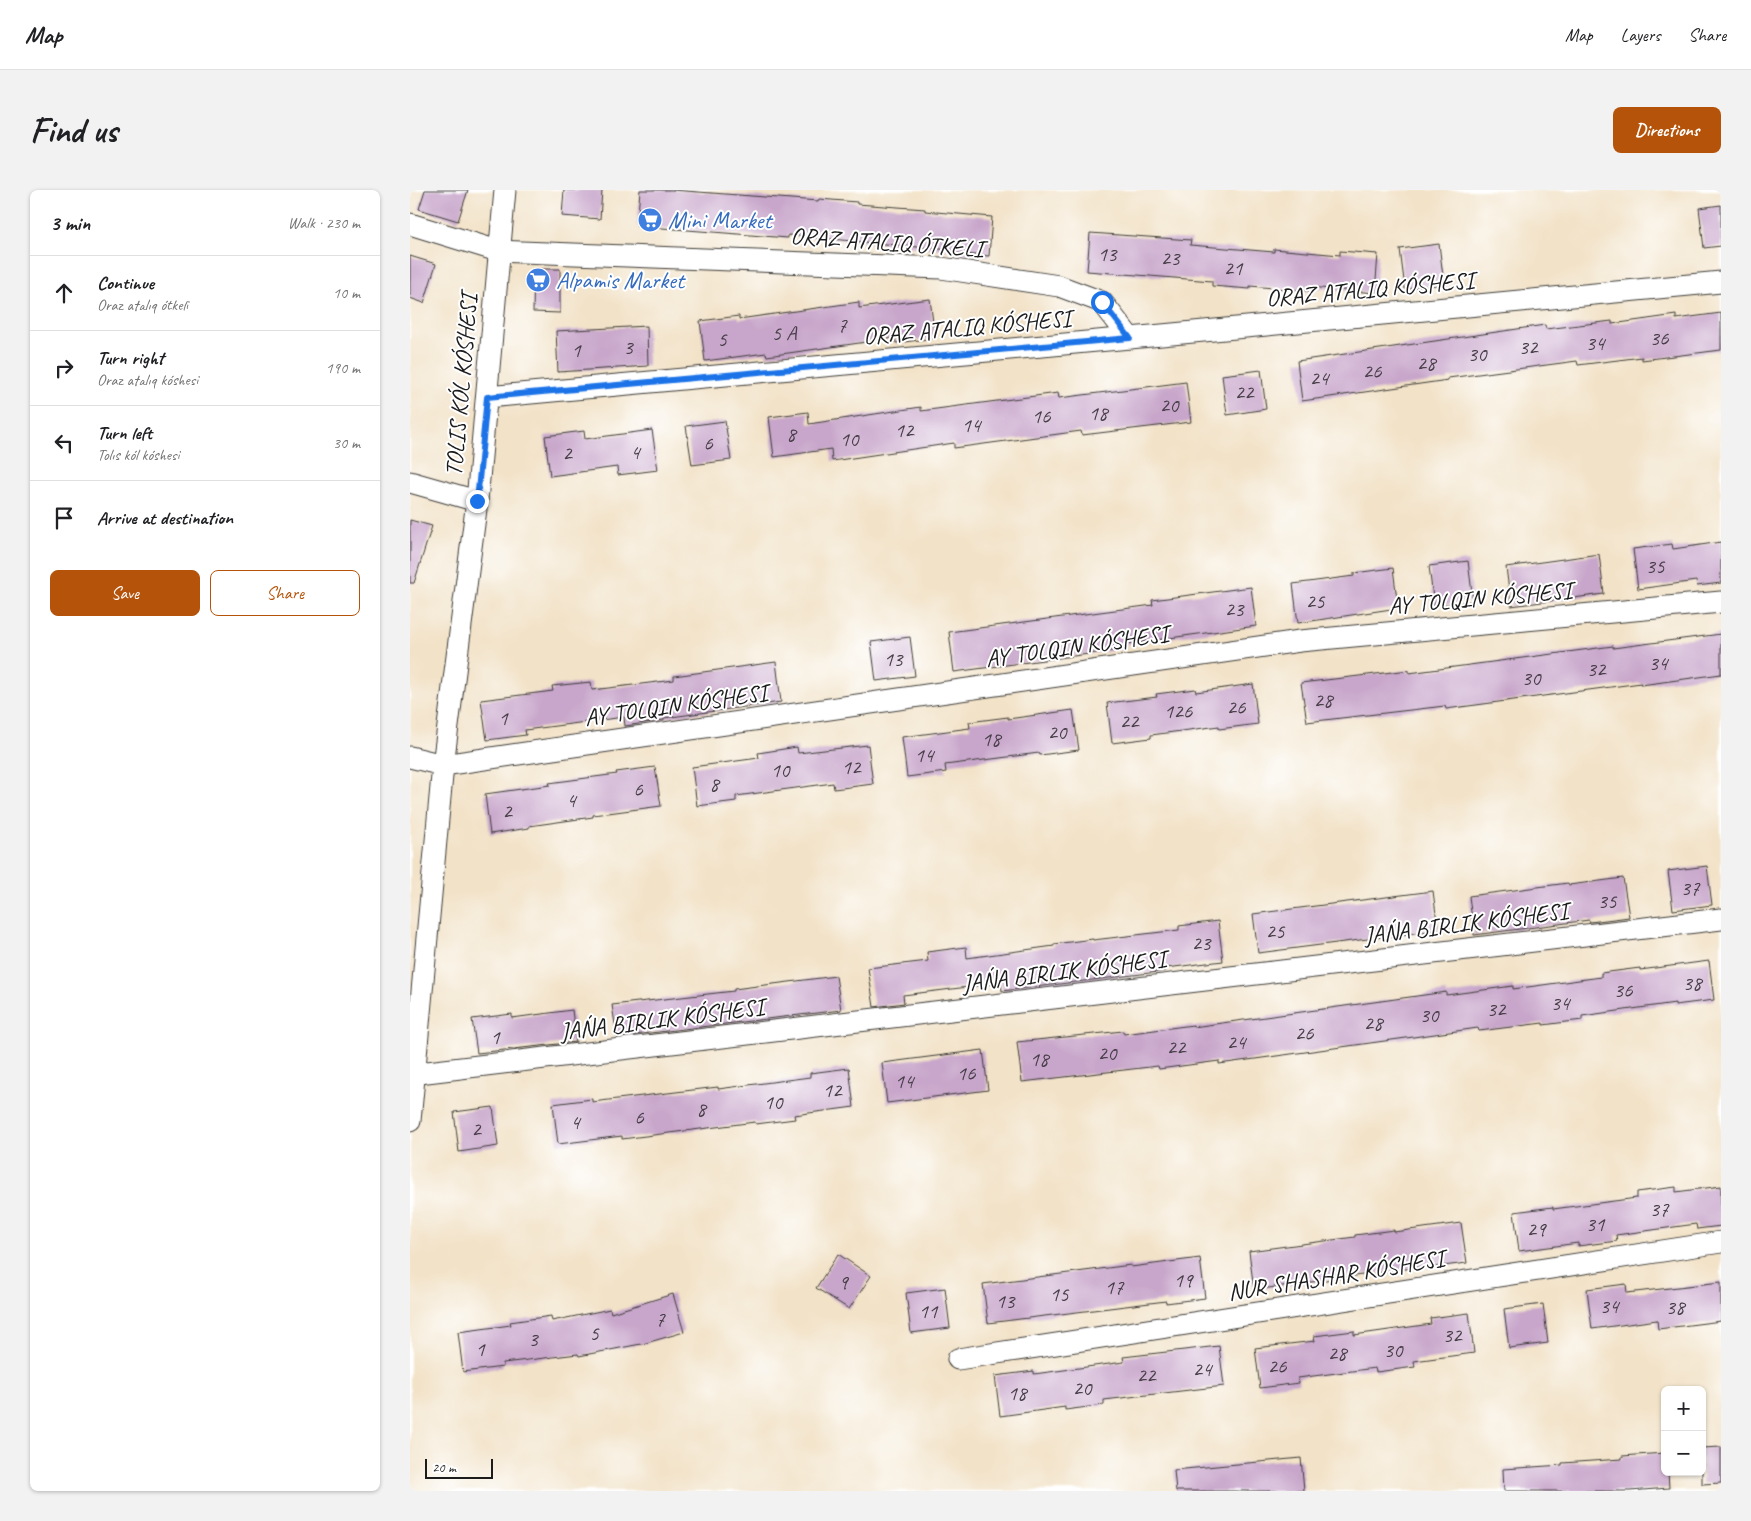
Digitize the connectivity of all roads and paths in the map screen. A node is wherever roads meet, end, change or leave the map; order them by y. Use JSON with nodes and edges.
{"nodes":[{"id":1,"x":505,"y":190,"type":"edge"},
{"id":2,"x":410,"y":224,"type":"edge"},
{"id":3,"x":498,"y":251,"type":"junction"},
{"id":4,"x":1721,"y":282,"type":"edge"},
{"id":5,"x":1130,"y":338,"type":"junction"},
{"id":6,"x":487,"y":397,"type":"junction"},
{"id":7,"x":410,"y":482,"type":"edge"},
{"id":8,"x":477,"y":501,"type":"junction"},
{"id":9,"x":1721,"y":602,"type":"edge"},
{"id":10,"x":410,"y":757,"type":"edge"},
{"id":11,"x":443,"y":765,"type":"junction"},
{"id":12,"x":1721,"y":919,"type":"edge"},
{"id":13,"x":412,"y":1074,"type":"edge"},
{"id":14,"x":410,"y":1121,"type":"edge"},
{"id":15,"x":1721,"y":1242,"type":"edge"},
{"id":16,"x":958,"y":1359,"type":"dead end"}],
"edges":[{"from":1,"to":3,"type":"street"},
{"from":2,"to":3,"type":"street"},
{"from":3,"to":5,"type":"street"},
{"from":3,"to":6,"type":"street"},
{"from":4,"to":5,"type":"street"},
{"from":5,"to":6,"type":"street"},
{"from":6,"to":8,"type":"street"},
{"from":7,"to":8,"type":"street"},
{"from":8,"to":11,"type":"street"},
{"from":9,"to":11,"type":"street"},
{"from":10,"to":11,"type":"street"},
{"from":11,"to":13,"type":"street"},
{"from":12,"to":13,"type":"street","name":"JAŃA BIRLIK KÓSHESI"},
{"from":13,"to":14,"type":"street"},
{"from":15,"to":16,"type":"street","name":"NUR SHASHAR KÓSHESI"}]}
